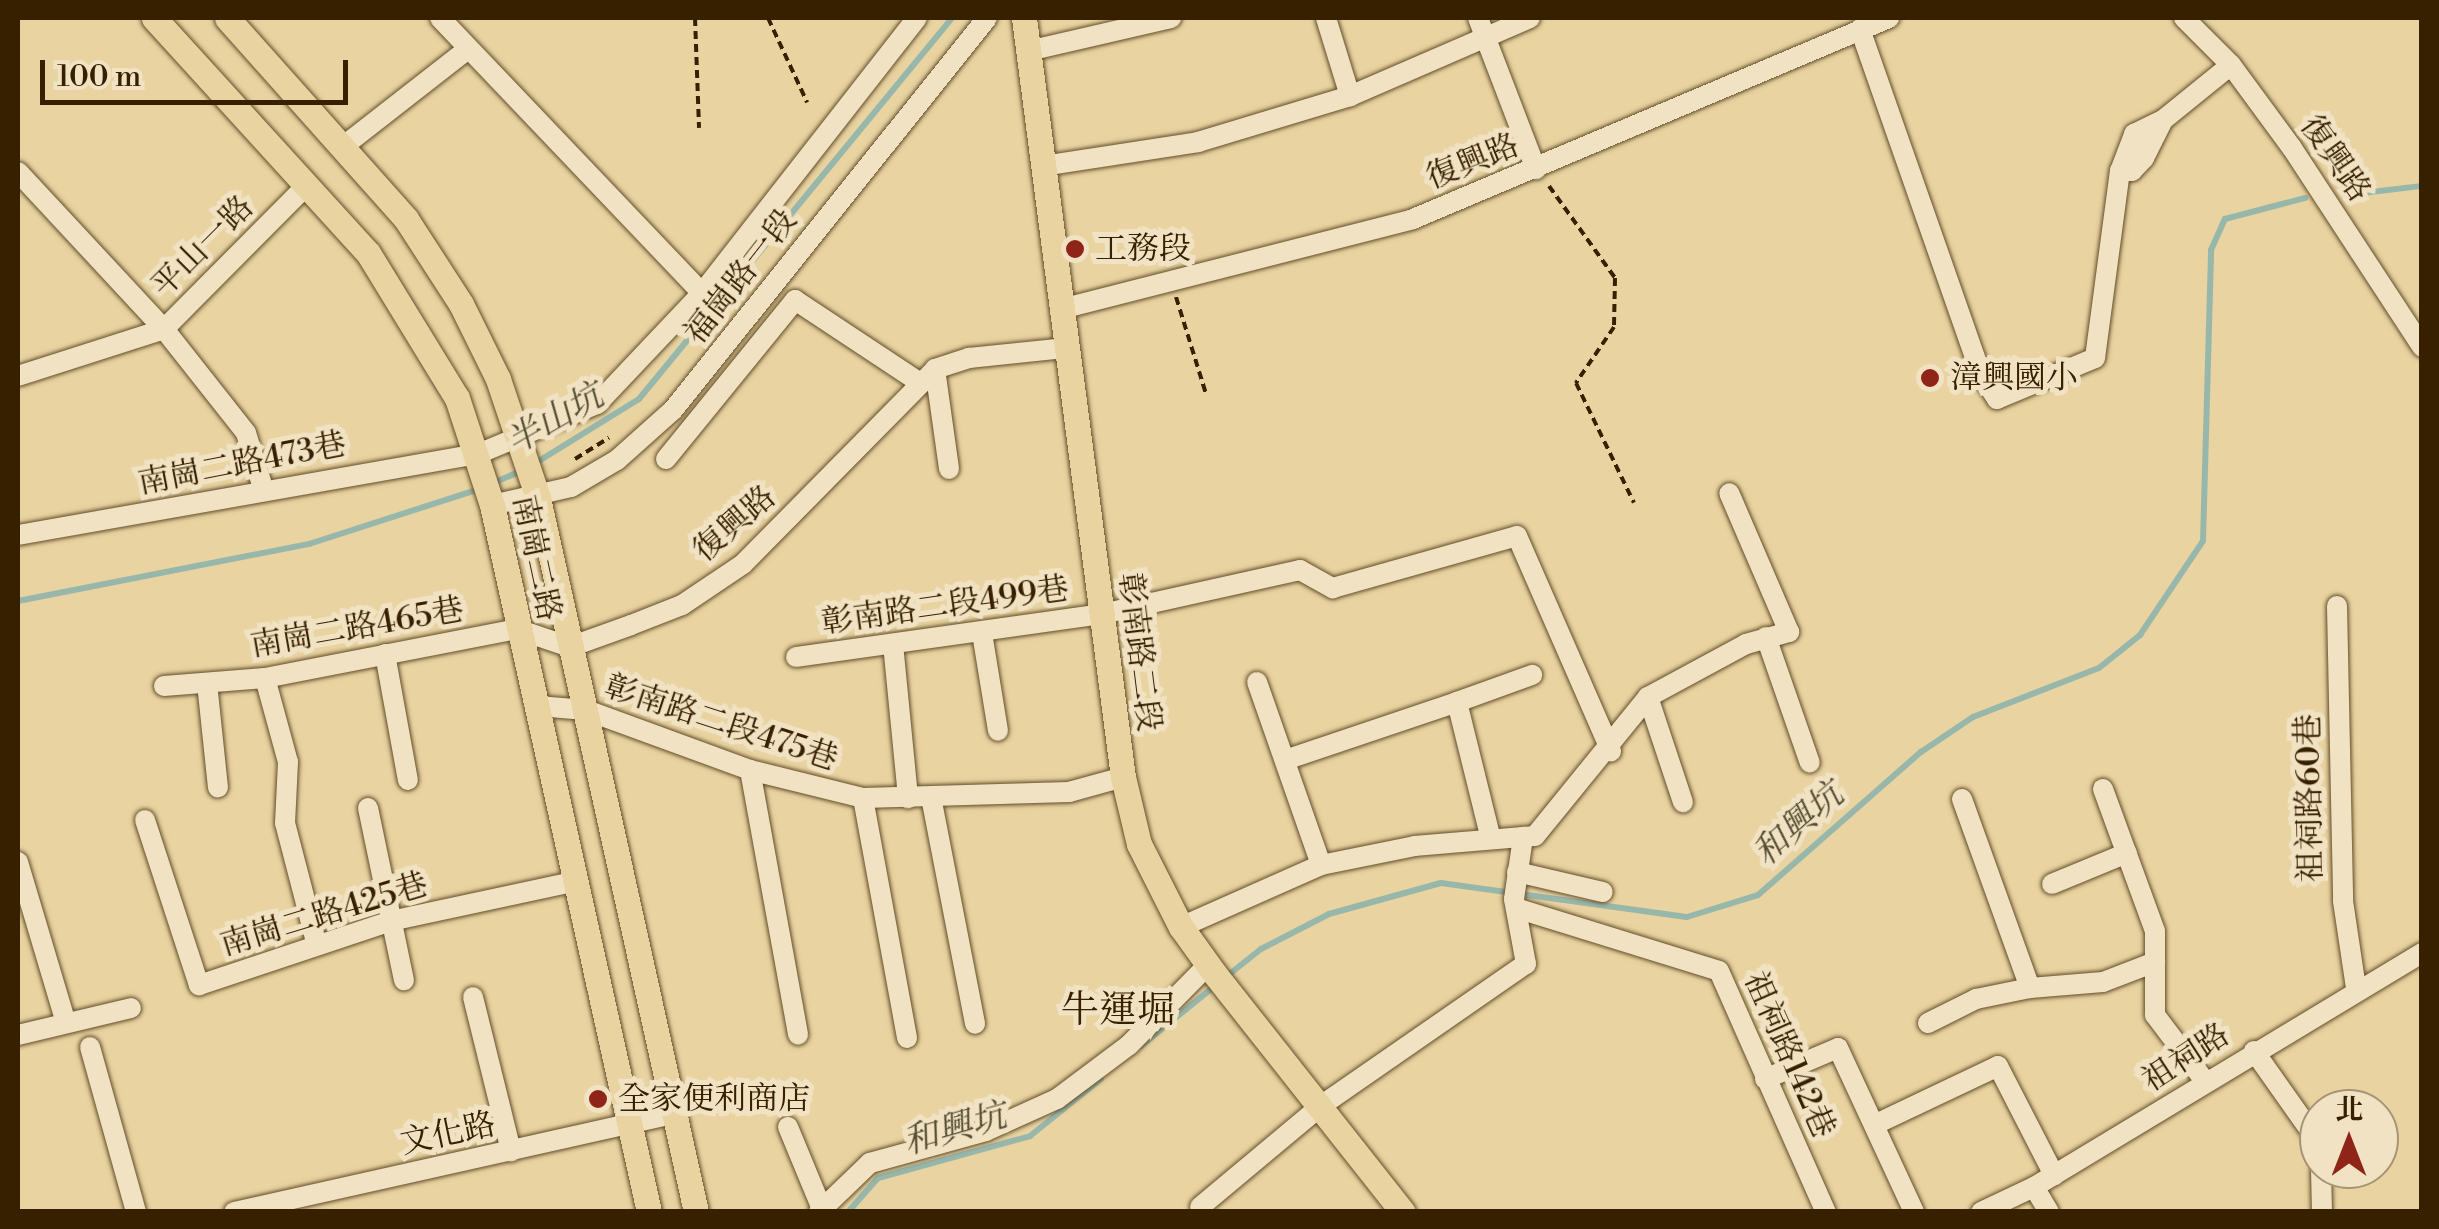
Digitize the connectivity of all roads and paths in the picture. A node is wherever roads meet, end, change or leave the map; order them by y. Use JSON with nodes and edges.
{"nodes":[{"id":1,"x":154,"y":18,"type":"edge"},
{"id":2,"x":227,"y":18,"type":"edge"},
{"id":3,"x":440,"y":18,"type":"edge"},
{"id":4,"x":695,"y":18,"type":"edge"},
{"id":5,"x":768,"y":18,"type":"edge"},
{"id":6,"x":917,"y":18,"type":"edge"},
{"id":7,"x":987,"y":18,"type":"edge"},
{"id":8,"x":1024,"y":18,"type":"edge"},
{"id":9,"x":1172,"y":18,"type":"edge"},
{"id":10,"x":1326,"y":18,"type":"edge"},
{"id":11,"x":1478,"y":18,"type":"edge"},
{"id":12,"x":1530,"y":18,"type":"edge"},
{"id":13,"x":1889,"y":18,"type":"edge"},
{"id":14,"x":2184,"y":18,"type":"edge"},
{"id":15,"x":1860,"y":28,"type":"junction"},
{"id":16,"x":1489,"y":38,"type":"junction"},
{"id":17,"x":468,"y":49,"type":"junction"},
{"id":18,"x":1028,"y":51,"type":"junction"},
{"id":19,"x":2232,"y":66,"type":"junction"},
{"id":20,"x":1350,"y":96,"type":"junction"},
{"id":21,"x":806,"y":102,"type":"dead end"},
{"id":22,"x":699,"y":128,"type":"dead end"},
{"id":23,"x":345,"y":145,"type":"junction"},
{"id":24,"x":1042,"y":166,"type":"junction"},
{"id":25,"x":1536,"y":169,"type":"junction"},
{"id":26,"x":18,"y":172,"type":"edge"},
{"id":27,"x":308,"y":184,"type":"junction"},
{"id":28,"x":1170,"y":278,"type":"junction"},
{"id":29,"x":702,"y":293,"type":"junction"},
{"id":30,"x":1061,"y":308,"type":"junction"},
{"id":31,"x":164,"y":329,"type":"junction"},
{"id":32,"x":2422,"y":347,"type":"edge"},
{"id":33,"x":1066,"y":348,"type":"junction"},
{"id":34,"x":927,"y":375,"type":"junction"},
{"id":35,"x":18,"y":376,"type":"edge"},
{"id":36,"x":1206,"y":394,"type":"dead end"},
{"id":37,"x":612,"y":436,"type":"dead end"},
{"id":38,"x":520,"y":438,"type":"junction"},
{"id":39,"x":478,"y":454,"type":"junction"},
{"id":40,"x":666,"y":460,"type":"dead end"},
{"id":41,"x":566,"y":464,"type":"dead end"},
{"id":42,"x":949,"y":469,"type":"dead end"},
{"id":43,"x":264,"y":491,"type":"junction"},
{"id":44,"x":1729,"y":493,"type":"dead end"},
{"id":45,"x":538,"y":498,"type":"junction"},
{"id":46,"x":1634,"y":503,"type":"dead end"},
{"id":47,"x":492,"y":505,"type":"junction"},
{"id":48,"x":18,"y":536,"type":"edge"},
{"id":49,"x":2336,"y":606,"type":"dead end"},
{"id":50,"x":1102,"y":614,"type":"junction"},
{"id":51,"x":518,"y":629,"type":"junction"},
{"id":52,"x":982,"y":632,"type":"junction"},
{"id":53,"x":1766,"y":637,"type":"junction"},
{"id":54,"x":892,"y":644,"type":"junction"},
{"id":55,"x":570,"y":646,"type":"junction"},
{"id":56,"x":385,"y":654,"type":"junction"},
{"id":57,"x":796,"y":657,"type":"dead end"},
{"id":58,"x":1532,"y":675,"type":"dead end"},
{"id":59,"x":266,"y":678,"type":"junction"},
{"id":60,"x":1257,"y":682,"type":"dead end"},
{"id":61,"x":207,"y":684,"type":"junction"},
{"id":62,"x":164,"y":686,"type":"dead end"},
{"id":63,"x":1648,"y":697,"type":"junction"},
{"id":64,"x":1457,"y":702,"type":"junction"},
{"id":65,"x":538,"y":706,"type":"junction"},
{"id":66,"x":586,"y":710,"type":"junction"},
{"id":67,"x":998,"y":731,"type":"dead end"},
{"id":68,"x":1611,"y":751,"type":"junction"},
{"id":69,"x":1285,"y":760,"type":"junction"},
{"id":70,"x":1810,"y":764,"type":"dead end"},
{"id":71,"x":750,"y":770,"type":"junction"},
{"id":72,"x":1123,"y":777,"type":"junction"},
{"id":73,"x":408,"y":780,"type":"dead end"},
{"id":74,"x":218,"y":787,"type":"dead end"},
{"id":75,"x":2103,"y":789,"type":"dead end"},
{"id":76,"x":931,"y":797,"type":"junction"},
{"id":77,"x":863,"y":798,"type":"junction"},
{"id":78,"x":908,"y":798,"type":"junction"},
{"id":79,"x":1962,"y":798,"type":"dead end"},
{"id":80,"x":1683,"y":802,"type":"dead end"},
{"id":81,"x":368,"y":808,"type":"dead end"},
{"id":82,"x":145,"y":820,"type":"dead end"},
{"id":83,"x":1523,"y":838,"type":"junction"},
{"id":84,"x":1490,"y":839,"type":"junction"},
{"id":85,"x":2126,"y":853,"type":"junction"},
{"id":86,"x":18,"y":862,"type":"edge"},
{"id":87,"x":1322,"y":865,"type":"junction"},
{"id":88,"x":1517,"y":872,"type":"junction"},
{"id":89,"x":577,"y":881,"type":"junction"},
{"id":90,"x":2052,"y":884,"type":"dead end"},
{"id":91,"x":1603,"y":892,"type":"dead end"},
{"id":92,"x":1516,"y":904,"type":"junction"},
{"id":93,"x":391,"y":921,"type":"junction"},
{"id":94,"x":1181,"y":926,"type":"junction"},
{"id":95,"x":316,"y":942,"type":"junction"},
{"id":96,"x":2422,"y":952,"type":"edge"},
{"id":97,"x":2155,"y":962,"type":"junction"},
{"id":98,"x":1216,"y":976,"type":"junction"},
{"id":99,"x":404,"y":980,"type":"dead end"},
{"id":100,"x":2030,"y":988,"type":"junction"},
{"id":101,"x":2356,"y":988,"type":"junction"},
{"id":102,"x":473,"y":997,"type":"dead end"},
{"id":103,"x":131,"y":1008,"type":"dead end"},
{"id":104,"x":66,"y":1023,"type":"junction"},
{"id":105,"x":1928,"y":1023,"type":"dead end"},
{"id":106,"x":975,"y":1024,"type":"dead end"},
{"id":107,"x":798,"y":1034,"type":"dead end"},
{"id":108,"x":18,"y":1035,"type":"edge"},
{"id":109,"x":907,"y":1038,"type":"dead end"},
{"id":110,"x":90,"y":1048,"type":"dead end"},
{"id":111,"x":2254,"y":1051,"type":"junction"},
{"id":112,"x":1765,"y":1079,"type":"junction"},
{"id":113,"x":2205,"y":1081,"type":"junction"},
{"id":114,"x":1322,"y":1104,"type":"junction"},
{"id":115,"x":674,"y":1114,"type":"junction"},
{"id":116,"x":2299,"y":1115,"type":"edge"},
{"id":117,"x":1876,"y":1124,"type":"junction"},
{"id":118,"x":631,"y":1125,"type":"junction"},
{"id":119,"x":788,"y":1127,"type":"dead end"},
{"id":120,"x":511,"y":1151,"type":"junction"},
{"id":121,"x":2054,"y":1174,"type":"junction"},
{"id":122,"x":2034,"y":1187,"type":"junction"},
{"id":123,"x":1200,"y":1207,"type":"dead end"},
{"id":124,"x":821,"y":1210,"type":"edge"},
{"id":125,"x":136,"y":1212,"type":"edge"},
{"id":126,"x":234,"y":1212,"type":"edge"},
{"id":127,"x":649,"y":1212,"type":"edge"},
{"id":128,"x":696,"y":1212,"type":"edge"},
{"id":129,"x":1403,"y":1212,"type":"edge"},
{"id":130,"x":1826,"y":1212,"type":"edge"},
{"id":131,"x":1914,"y":1212,"type":"edge"},
{"id":132,"x":1981,"y":1212,"type":"edge"},
{"id":133,"x":2049,"y":1212,"type":"edge"}],
"edges":[{"from":1,"to":27,"type":"main road","name":"南崗二路"},
{"from":2,"to":23,"type":"main road","name":"南崗二路"},
{"from":3,"to":17,"type":"street"},
{"from":4,"to":22,"type":"path"},
{"from":5,"to":21,"type":"path"},
{"from":6,"to":29,"type":"street","name":"福崗路一段"},
{"from":7,"to":45,"type":"street","name":"福崗路一段"},
{"from":8,"to":18,"type":"main road","name":"彰南路二段"},
{"from":9,"to":18,"type":"street"},
{"from":10,"to":20,"type":"street"},
{"from":11,"to":16,"type":"street"},
{"from":12,"to":16,"type":"street"},
{"from":13,"to":15,"type":"street","name":"復興路"},
{"from":14,"to":19,"type":"street","name":"復興路"},
{"from":15,"to":19,"type":"street"},
{"from":15,"to":25,"type":"street","name":"復興路"},
{"from":16,"to":20,"type":"street"},
{"from":16,"to":25,"type":"street"},
{"from":17,"to":23,"type":"street"},
{"from":17,"to":29,"type":"street"},
{"from":18,"to":24,"type":"main road","name":"彰南路二段"},
{"from":19,"to":32,"type":"street","name":"復興路"},
{"from":20,"to":24,"type":"street"},
{"from":23,"to":38,"type":"main road","name":"南崗二路"},
{"from":24,"to":30,"type":"main road","name":"彰南路二段"},
{"from":25,"to":28,"type":"street","name":"復興路"},
{"from":25,"to":46,"type":"path"},
{"from":26,"to":31,"type":"street"},
{"from":27,"to":31,"type":"street","name":"平山一路"},
{"from":27,"to":39,"type":"main road","name":"南崗二路"},
{"from":28,"to":30,"type":"street","name":"復興路"},
{"from":28,"to":36,"type":"path"},
{"from":29,"to":38,"type":"street","name":"福崗路一段"},
{"from":30,"to":33,"type":"main road","name":"彰南路二段"},
{"from":31,"to":35,"type":"street","name":"平山一路"},
{"from":31,"to":43,"type":"street"},
{"from":33,"to":34,"type":"street"},
{"from":33,"to":50,"type":"main road","name":"彰南路二段"},
{"from":34,"to":40,"type":"street"},
{"from":34,"to":42,"type":"street"},
{"from":34,"to":55,"type":"street","name":"復興路"},
{"from":37,"to":41,"type":"path"},
{"from":38,"to":39,"type":"street","name":"福崗路一段"},
{"from":38,"to":45,"type":"main road","name":"南崗二路"},
{"from":39,"to":43,"type":"street","name":"南崗二路473巷"},
{"from":39,"to":47,"type":"main road","name":"南崗二路"},
{"from":43,"to":48,"type":"street","name":"南崗二路473巷"},
{"from":44,"to":53,"type":"street"},
{"from":45,"to":47,"type":"street","name":"福崗路一段"},
{"from":45,"to":55,"type":"main road","name":"南崗二路"},
{"from":47,"to":51,"type":"main road","name":"南崗二路"},
{"from":49,"to":101,"type":"street","name":"祖祠路60巷"},
{"from":50,"to":52,"type":"street","name":"彰南路二段499巷"},
{"from":50,"to":68,"type":"street","name":"彰南路二段499巷"},
{"from":50,"to":72,"type":"main road","name":"彰南路二段"},
{"from":51,"to":55,"type":"street"},
{"from":51,"to":56,"type":"street","name":"南崗二路465巷"},
{"from":51,"to":65,"type":"main road","name":"南崗二路"},
{"from":52,"to":54,"type":"street","name":"彰南路二段499巷"},
{"from":52,"to":67,"type":"street"},
{"from":53,"to":63,"type":"street"},
{"from":53,"to":70,"type":"street"},
{"from":54,"to":57,"type":"street","name":"彰南路二段499巷"},
{"from":54,"to":78,"type":"street"},
{"from":55,"to":66,"type":"main road","name":"南崗二路"},
{"from":56,"to":59,"type":"street","name":"南崗二路465巷"},
{"from":56,"to":73,"type":"street"},
{"from":58,"to":64,"type":"street"},
{"from":59,"to":61,"type":"street","name":"南崗二路465巷"},
{"from":59,"to":95,"type":"street"},
{"from":60,"to":69,"type":"street"},
{"from":61,"to":62,"type":"street","name":"南崗二路465巷"},
{"from":61,"to":74,"type":"street"},
{"from":63,"to":68,"type":"street"},
{"from":63,"to":80,"type":"street"},
{"from":64,"to":69,"type":"street"},
{"from":64,"to":84,"type":"street"},
{"from":65,"to":66,"type":"street","name":"彰南路二段475巷"},
{"from":65,"to":89,"type":"main road","name":"南崗二路"},
{"from":66,"to":71,"type":"street","name":"彰南路二段475巷"},
{"from":66,"to":115,"type":"main road","name":"南崗二路"},
{"from":68,"to":83,"type":"street"},
{"from":69,"to":87,"type":"street"},
{"from":71,"to":77,"type":"street","name":"彰南路二段475巷"},
{"from":71,"to":107,"type":"street"},
{"from":72,"to":76,"type":"street","name":"彰南路二段475巷"},
{"from":72,"to":94,"type":"main road","name":"彰南路二段"},
{"from":75,"to":85,"type":"street"},
{"from":76,"to":78,"type":"street","name":"彰南路二段475巷"},
{"from":76,"to":106,"type":"street"},
{"from":77,"to":78,"type":"street","name":"彰南路二段475巷"},
{"from":77,"to":109,"type":"street"},
{"from":79,"to":100,"type":"street"},
{"from":81,"to":93,"type":"street"},
{"from":82,"to":95,"type":"street","name":"南崗二路425巷"},
{"from":83,"to":84,"type":"street"},
{"from":83,"to":88,"type":"street"},
{"from":84,"to":87,"type":"street"},
{"from":85,"to":90,"type":"street"},
{"from":85,"to":97,"type":"street"},
{"from":86,"to":104,"type":"street"},
{"from":87,"to":94,"type":"street"},
{"from":88,"to":91,"type":"street"},
{"from":88,"to":92,"type":"street"},
{"from":89,"to":93,"type":"street","name":"南崗二路425巷"},
{"from":89,"to":118,"type":"main road","name":"南崗二路"},
{"from":92,"to":112,"type":"street","name":"祖祠路142巷"},
{"from":92,"to":114,"type":"street"},
{"from":93,"to":95,"type":"street","name":"南崗二路425巷"},
{"from":93,"to":99,"type":"street"},
{"from":94,"to":98,"type":"main road","name":"彰南路二段"},
{"from":96,"to":101,"type":"street","name":"祖祠路"},
{"from":97,"to":100,"type":"street"},
{"from":97,"to":113,"type":"street"},
{"from":98,"to":114,"type":"main road","name":"彰南路二段"},
{"from":98,"to":124,"type":"street"},
{"from":100,"to":105,"type":"street"},
{"from":101,"to":111,"type":"street","name":"祖祠路"},
{"from":102,"to":120,"type":"street"},
{"from":103,"to":104,"type":"street"},
{"from":104,"to":108,"type":"street"},
{"from":110,"to":125,"type":"street"},
{"from":111,"to":113,"type":"street","name":"祖祠路"},
{"from":111,"to":116,"type":"street"},
{"from":112,"to":117,"type":"street"},
{"from":112,"to":130,"type":"street","name":"祖祠路142巷"},
{"from":113,"to":121,"type":"street","name":"祖祠路"},
{"from":114,"to":123,"type":"street"},
{"from":114,"to":129,"type":"main road","name":"彰南路二段"},
{"from":115,"to":118,"type":"street","name":"文化路"},
{"from":115,"to":128,"type":"main road","name":"南崗二路"},
{"from":117,"to":121,"type":"street"},
{"from":117,"to":131,"type":"street"},
{"from":118,"to":120,"type":"street","name":"文化路"},
{"from":118,"to":127,"type":"main road","name":"南崗二路"},
{"from":119,"to":124,"type":"street"},
{"from":120,"to":126,"type":"street","name":"文化路"},
{"from":121,"to":122,"type":"street","name":"祖祠路"},
{"from":122,"to":132,"type":"street","name":"祖祠路"},
{"from":122,"to":133,"type":"street"}]}
